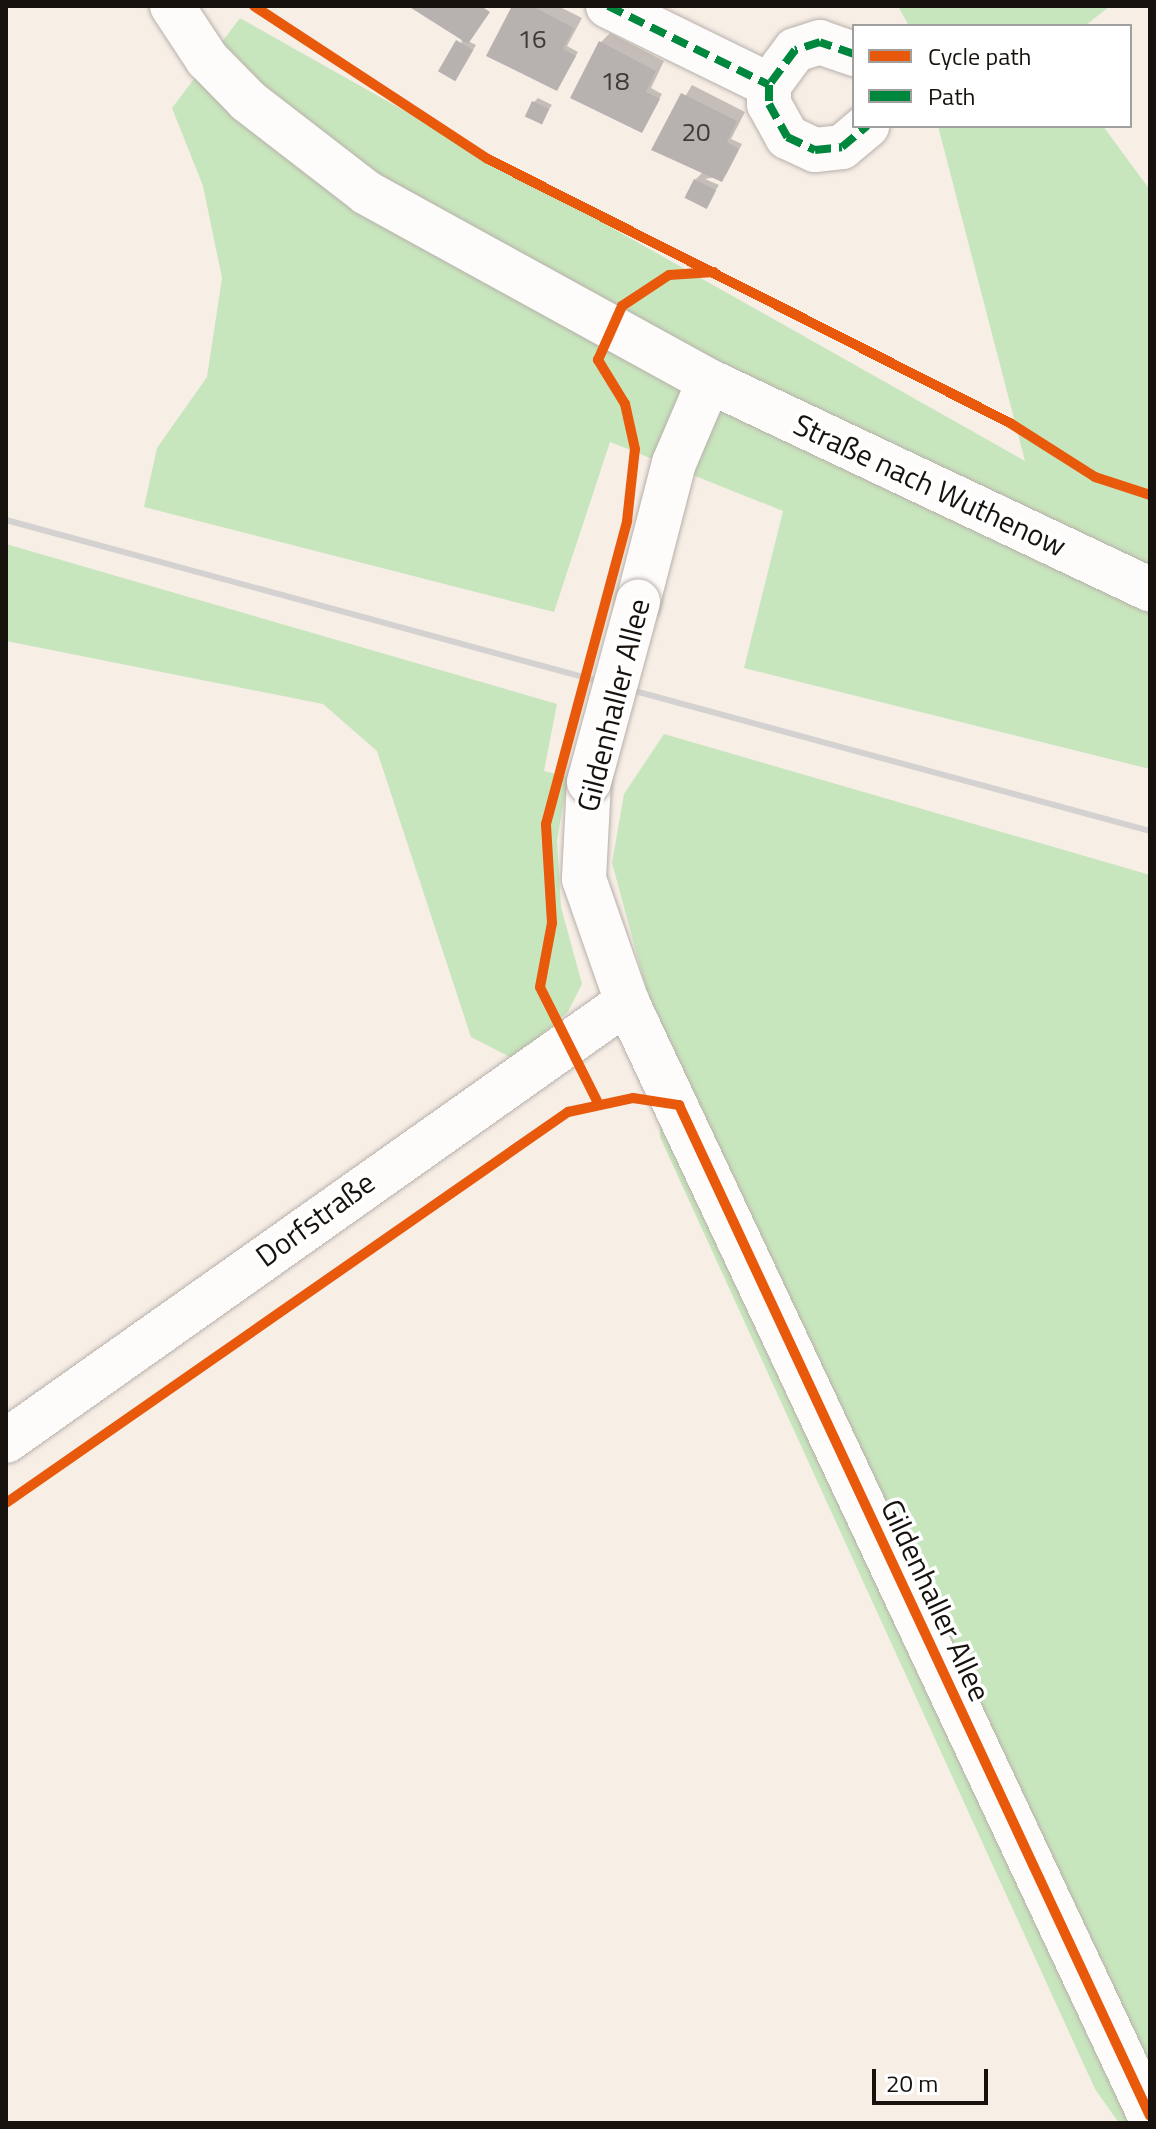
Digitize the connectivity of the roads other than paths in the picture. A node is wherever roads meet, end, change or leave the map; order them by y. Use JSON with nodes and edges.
{"nodes":[{"id":1,"x":172,"y":6,"type":"edge"},
{"id":2,"x":608,"y":6,"type":"edge"},
{"id":3,"x":852,"y":53,"type":"edge"},
{"id":4,"x":769,"y":85,"type":"junction"},
{"id":5,"x":865,"y":128,"type":"edge"},
{"id":6,"x":709,"y":381,"type":"junction"},
{"id":7,"x":1150,"y":589,"type":"edge"},
{"id":8,"x":627,"y":1002,"type":"junction"},
{"id":9,"x":6,"y":1441,"type":"edge"},
{"id":10,"x":1150,"y":2116,"type":"edge"}],
"edges":[{"from":1,"to":6,"type":"street","name":"Straße nach Wuthenow"},
{"from":2,"to":4,"type":"street"},
{"from":3,"to":4,"type":"street"},
{"from":4,"to":5,"type":"street"},
{"from":6,"to":7,"type":"street","name":"Straße nach Wuthenow"},
{"from":6,"to":8,"type":"street","name":"Gildenhaller Allee","bridge":true},
{"from":8,"to":9,"type":"street","name":"Dorfstraße"},
{"from":8,"to":10,"type":"street","name":"Gildenhaller Allee"}]}
